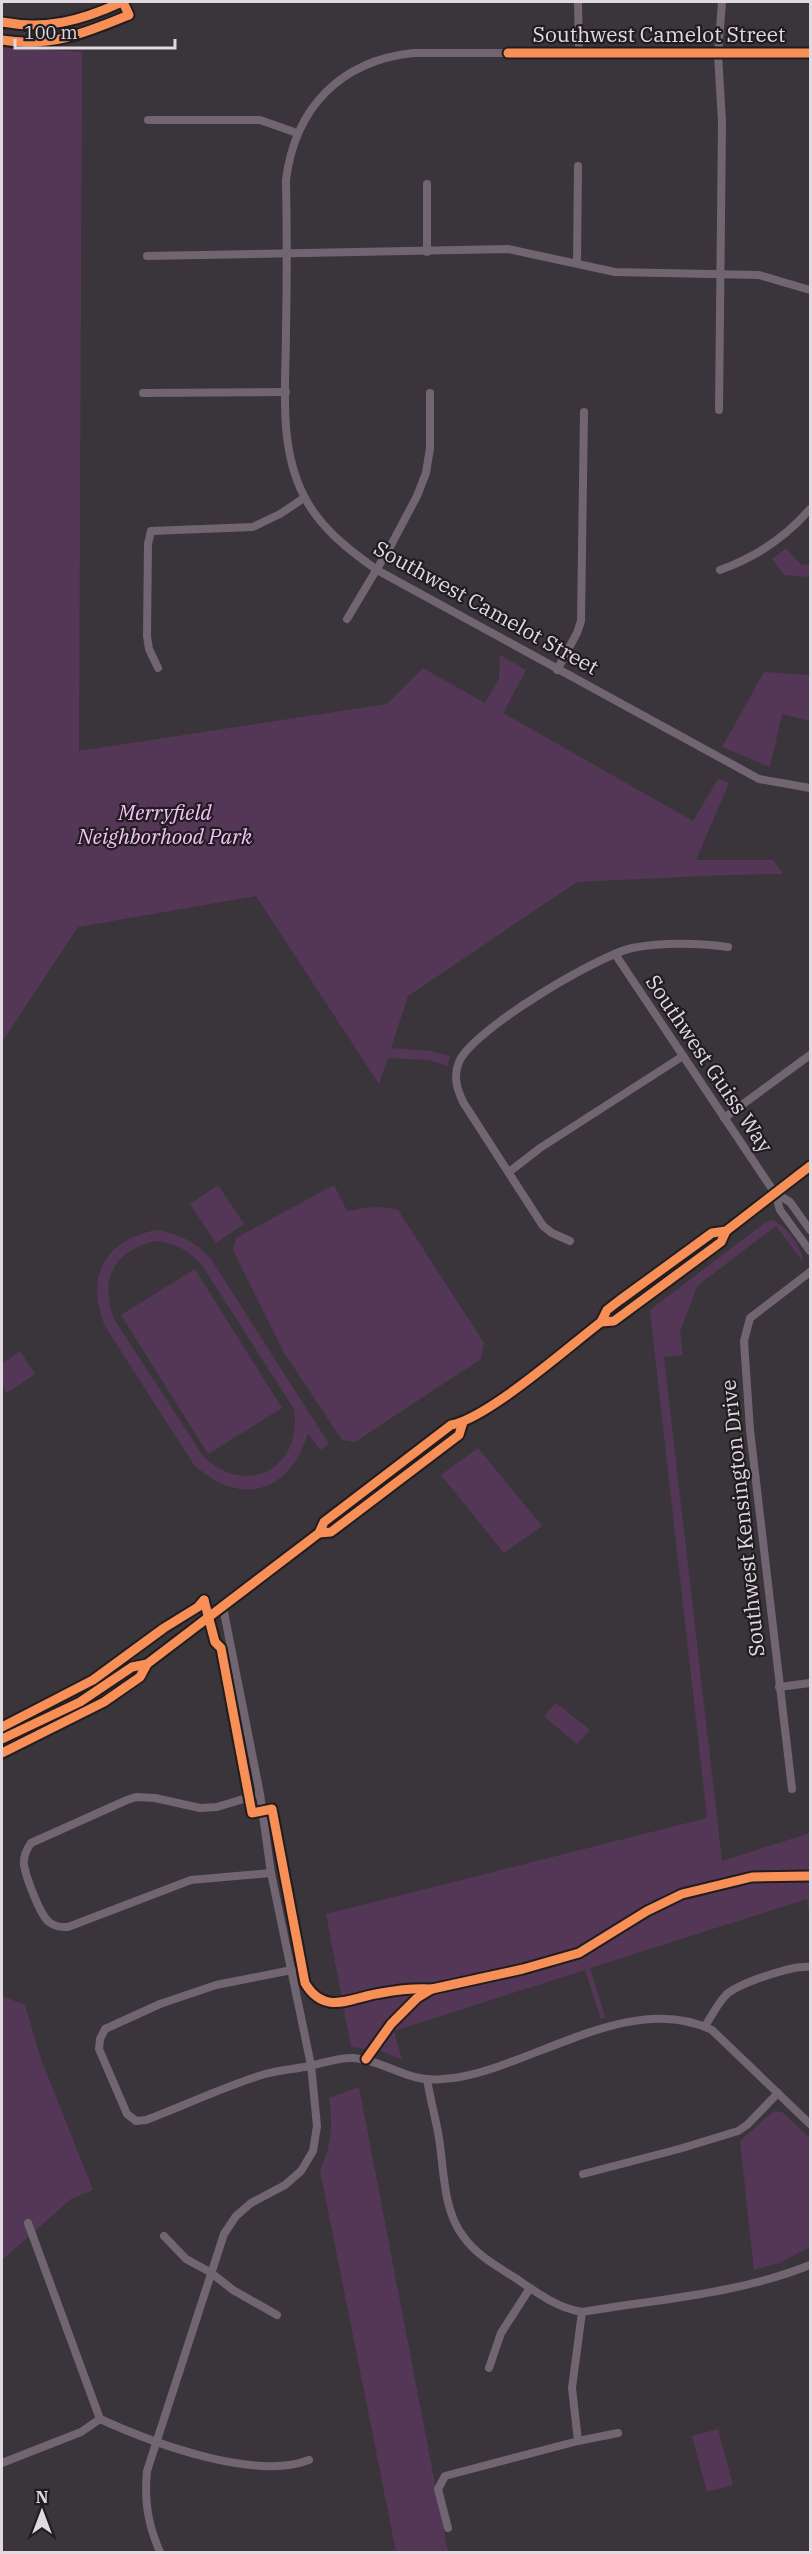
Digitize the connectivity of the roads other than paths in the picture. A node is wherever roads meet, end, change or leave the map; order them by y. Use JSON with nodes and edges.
{"nodes":[{"id":1,"x":122,"y":2,"type":"edge"},
{"id":2,"x":578,"y":2,"type":"edge"},
{"id":3,"x":722,"y":2,"type":"edge"},
{"id":4,"x":2,"y":22,"type":"edge"},
{"id":5,"x":579,"y":53,"type":"junction"},
{"id":6,"x":810,"y":53,"type":"edge"},
{"id":7,"x":718,"y":54,"type":"junction"},
{"id":8,"x":148,"y":120,"type":"dead end"},
{"id":9,"x":297,"y":134,"type":"junction"},
{"id":10,"x":578,"y":166,"type":"dead end"},
{"id":11,"x":427,"y":184,"type":"dead end"},
{"id":12,"x":427,"y":252,"type":"junction"},
{"id":13,"x":287,"y":255,"type":"junction"},
{"id":14,"x":147,"y":256,"type":"dead end"},
{"id":15,"x":577,"y":263,"type":"junction"},
{"id":16,"x":722,"y":275,"type":"junction"},
{"id":17,"x":810,"y":290,"type":"edge"},
{"id":18,"x":286,"y":392,"type":"junction"},
{"id":19,"x":143,"y":393,"type":"dead end"},
{"id":20,"x":430,"y":393,"type":"dead end"},
{"id":21,"x":719,"y":410,"type":"dead end"},
{"id":22,"x":584,"y":412,"type":"dead end"},
{"id":23,"x":304,"y":498,"type":"junction"},
{"id":24,"x":810,"y":509,"type":"edge"},
{"id":25,"x":377,"y":570,"type":"junction"},
{"id":26,"x":720,"y":570,"type":"dead end"},
{"id":27,"x":347,"y":619,"type":"dead end"},
{"id":28,"x":158,"y":668,"type":"dead end"},
{"id":29,"x":557,"y":670,"type":"junction"},
{"id":30,"x":810,"y":788,"type":"edge"},
{"id":31,"x":728,"y":947,"type":"dead end"},
{"id":32,"x":615,"y":954,"type":"junction"},
{"id":33,"x":810,"y":1055,"type":"edge"},
{"id":34,"x":683,"y":1056,"type":"junction"},
{"id":35,"x":724,"y":1118,"type":"junction"},
{"id":36,"x":810,"y":1166,"type":"edge"},
{"id":37,"x":509,"y":1172,"type":"junction"},
{"id":38,"x":776,"y":1193,"type":"junction"},
{"id":39,"x":810,"y":1230,"type":"edge"},
{"id":40,"x":570,"y":1240,"type":"dead end"},
{"id":41,"x":810,"y":1251,"type":"edge"},
{"id":42,"x":810,"y":1272,"type":"edge"},
{"id":43,"x":223,"y":1606,"type":"junction"},
{"id":44,"x":147,"y":1664,"type":"junction"},
{"id":45,"x":810,"y":1683,"type":"edge"},
{"id":46,"x":779,"y":1687,"type":"junction"},
{"id":47,"x":2,"y":1739,"type":"edge"},
{"id":48,"x":2,"y":1753,"type":"edge"},
{"id":49,"x":792,"y":1789,"type":"dead end"},
{"id":50,"x":260,"y":1794,"type":"junction"},
{"id":51,"x":271,"y":1873,"type":"junction"},
{"id":52,"x":810,"y":1967,"type":"edge"},
{"id":53,"x":292,"y":1970,"type":"junction"},
{"id":54,"x":705,"y":2026,"type":"junction"},
{"id":55,"x":311,"y":2066,"type":"junction"},
{"id":56,"x":427,"y":2079,"type":"junction"},
{"id":57,"x":778,"y":2093,"type":"junction"},
{"id":58,"x":810,"y":2124,"type":"edge"},
{"id":59,"x":583,"y":2174,"type":"dead end"},
{"id":60,"x":28,"y":2223,"type":"dead end"},
{"id":61,"x":164,"y":2236,"type":"dead end"},
{"id":62,"x":810,"y":2265,"type":"edge"},
{"id":63,"x":210,"y":2272,"type":"junction"},
{"id":64,"x":530,"y":2288,"type":"junction"},
{"id":65,"x":582,"y":2312,"type":"junction"},
{"id":66,"x":277,"y":2315,"type":"dead end"},
{"id":67,"x":489,"y":2368,"type":"dead end"},
{"id":68,"x":100,"y":2419,"type":"junction"},
{"id":69,"x":618,"y":2433,"type":"dead end"},
{"id":70,"x":578,"y":2440,"type":"junction"},
{"id":71,"x":157,"y":2442,"type":"junction"},
{"id":72,"x":309,"y":2460,"type":"dead end"},
{"id":73,"x":2,"y":2463,"type":"edge"},
{"id":74,"x":448,"y":2528,"type":"dead end"},
{"id":75,"x":160,"y":2553,"type":"edge"}],
"edges":[{"from":1,"to":4,"type":"main road"},
{"from":2,"to":5,"type":"street"},
{"from":3,"to":7,"type":"street"},
{"from":5,"to":7,"type":"street","name":"Southwest Camelot Street"},
{"from":5,"to":9,"type":"street","name":"Southwest Camelot Street"},
{"from":6,"to":7,"type":"street","name":"Southwest Camelot Street"},
{"from":7,"to":16,"type":"street"},
{"from":8,"to":9,"type":"street"},
{"from":9,"to":13,"type":"street","name":"Southwest Camelot Street"},
{"from":10,"to":15,"type":"street"},
{"from":11,"to":12,"type":"street"},
{"from":12,"to":13,"type":"street"},
{"from":12,"to":15,"type":"street"},
{"from":13,"to":14,"type":"street"},
{"from":13,"to":18,"type":"street","name":"Southwest Camelot Street"},
{"from":15,"to":16,"type":"street"},
{"from":16,"to":17,"type":"street"},
{"from":16,"to":21,"type":"street"},
{"from":18,"to":19,"type":"street"},
{"from":18,"to":23,"type":"street","name":"Southwest Camelot Street"},
{"from":20,"to":25,"type":"street"},
{"from":22,"to":29,"type":"street"},
{"from":23,"to":25,"type":"street","name":"Southwest Camelot Street"},
{"from":23,"to":28,"type":"street"},
{"from":24,"to":26,"type":"street"},
{"from":25,"to":27,"type":"street"},
{"from":25,"to":29,"type":"street","name":"Southwest Camelot Street"},
{"from":29,"to":30,"type":"street","name":"Southwest Camelot Street"},
{"from":31,"to":32,"type":"street"},
{"from":32,"to":34,"type":"street","name":"Southwest Guiss Way"},
{"from":32,"to":37,"type":"street"},
{"from":33,"to":35,"type":"street"},
{"from":34,"to":35,"type":"street","name":"Southwest Guiss Way"},
{"from":34,"to":37,"type":"street"},
{"from":35,"to":38,"type":"street","name":"Southwest Guiss Way"},
{"from":36,"to":38,"type":"main road"},
{"from":37,"to":40,"type":"street"},
{"from":38,"to":39,"type":"street"},
{"from":38,"to":41,"type":"street"},
{"from":38,"to":43,"type":"main road"},
{"from":42,"to":46,"type":"street","name":"Southwest Kensington Drive"},
{"from":43,"to":44,"type":"main road"},
{"from":43,"to":50,"type":"street"},
{"from":44,"to":47,"type":"main road"},
{"from":44,"to":48,"type":"main road"},
{"from":45,"to":46,"type":"street"},
{"from":46,"to":49,"type":"street","name":"Southwest Kensington Drive"},
{"from":50,"to":51,"type":"street"},
{"from":50,"to":51,"type":"street"},
{"from":51,"to":53,"type":"street"},
{"from":52,"to":54,"type":"street"},
{"from":53,"to":55,"type":"street"},
{"from":53,"to":55,"type":"street"},
{"from":54,"to":56,"type":"street"},
{"from":54,"to":57,"type":"street"},
{"from":55,"to":56,"type":"street"},
{"from":55,"to":63,"type":"street"},
{"from":56,"to":64,"type":"street"},
{"from":57,"to":58,"type":"street"},
{"from":57,"to":59,"type":"street"},
{"from":60,"to":68,"type":"street"},
{"from":61,"to":63,"type":"street"},
{"from":62,"to":65,"type":"street"},
{"from":63,"to":66,"type":"street"},
{"from":63,"to":71,"type":"street"},
{"from":64,"to":65,"type":"street"},
{"from":64,"to":67,"type":"street"},
{"from":65,"to":70,"type":"street"},
{"from":68,"to":71,"type":"street"},
{"from":68,"to":73,"type":"street"},
{"from":69,"to":70,"type":"street"},
{"from":70,"to":74,"type":"street"},
{"from":71,"to":72,"type":"street"},
{"from":71,"to":75,"type":"street"}]}
